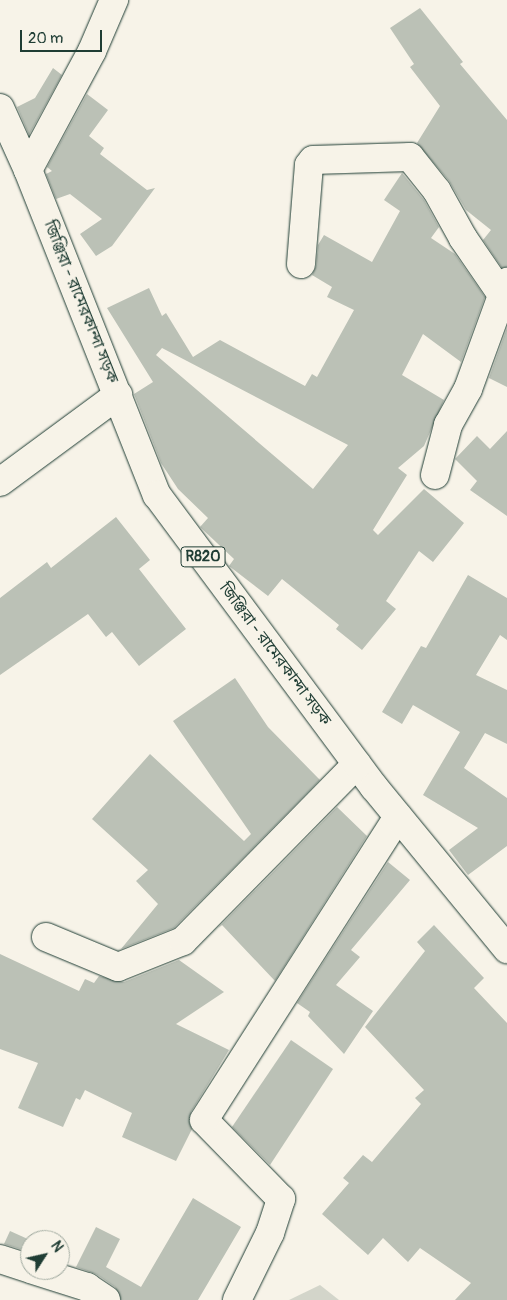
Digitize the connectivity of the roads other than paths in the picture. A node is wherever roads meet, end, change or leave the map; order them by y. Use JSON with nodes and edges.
{"nodes":[{"id":1,"x":114,"y":0,"type":"edge"},
{"id":2,"x":0,"y":108,"type":"edge"},
{"id":3,"x":28,"y":170,"type":"junction"},
{"id":4,"x":301,"y":264,"type":"dead end"},
{"id":5,"x":504,"y":288,"type":"edge"},
{"id":6,"x":118,"y":395,"type":"junction"},
{"id":7,"x":436,"y":475,"type":"dead end"},
{"id":8,"x":0,"y":482,"type":"edge"},
{"id":9,"x":357,"y":764,"type":"junction"},
{"id":10,"x":398,"y":817,"type":"junction"},
{"id":11,"x":46,"y":937,"type":"dead end"},
{"id":12,"x":507,"y":949,"type":"edge"},
{"id":13,"x":0,"y":1259,"type":"edge"},
{"id":14,"x":20,"y":1266,"type":"edge"},
{"id":15,"x":64,"y":1280,"type":"edge"},
{"id":16,"x":106,"y":1300,"type":"edge"},
{"id":17,"x":237,"y":1300,"type":"edge"}],
"edges":[{"from":1,"to":3,"type":"street"},
{"from":2,"to":3,"type":"street","name":"জিঞ্জিরা - রামেরকান্দা সড়ক","number":"R820"},
{"from":3,"to":6,"type":"street","name":"জিঞ্জিরা - রামেরকান্দা সড়ক","number":"R820"},
{"from":4,"to":5,"type":"street"},
{"from":5,"to":7,"type":"street"},
{"from":6,"to":8,"type":"street"},
{"from":6,"to":9,"type":"street","name":"জিঞ্জিরা - রামেরকান্দা সড়ক","number":"R820"},
{"from":9,"to":10,"type":"street","name":"জিঞ্জিরা - রামেরকান্দা সড়ক","number":"R820"},
{"from":9,"to":11,"type":"street"},
{"from":10,"to":12,"type":"street","name":"জিঞ্জিরা - রামেরকান্দা সড়ক","number":"R820"},
{"from":10,"to":17,"type":"street"},
{"from":13,"to":14,"type":"street"},
{"from":15,"to":16,"type":"street"}]}
